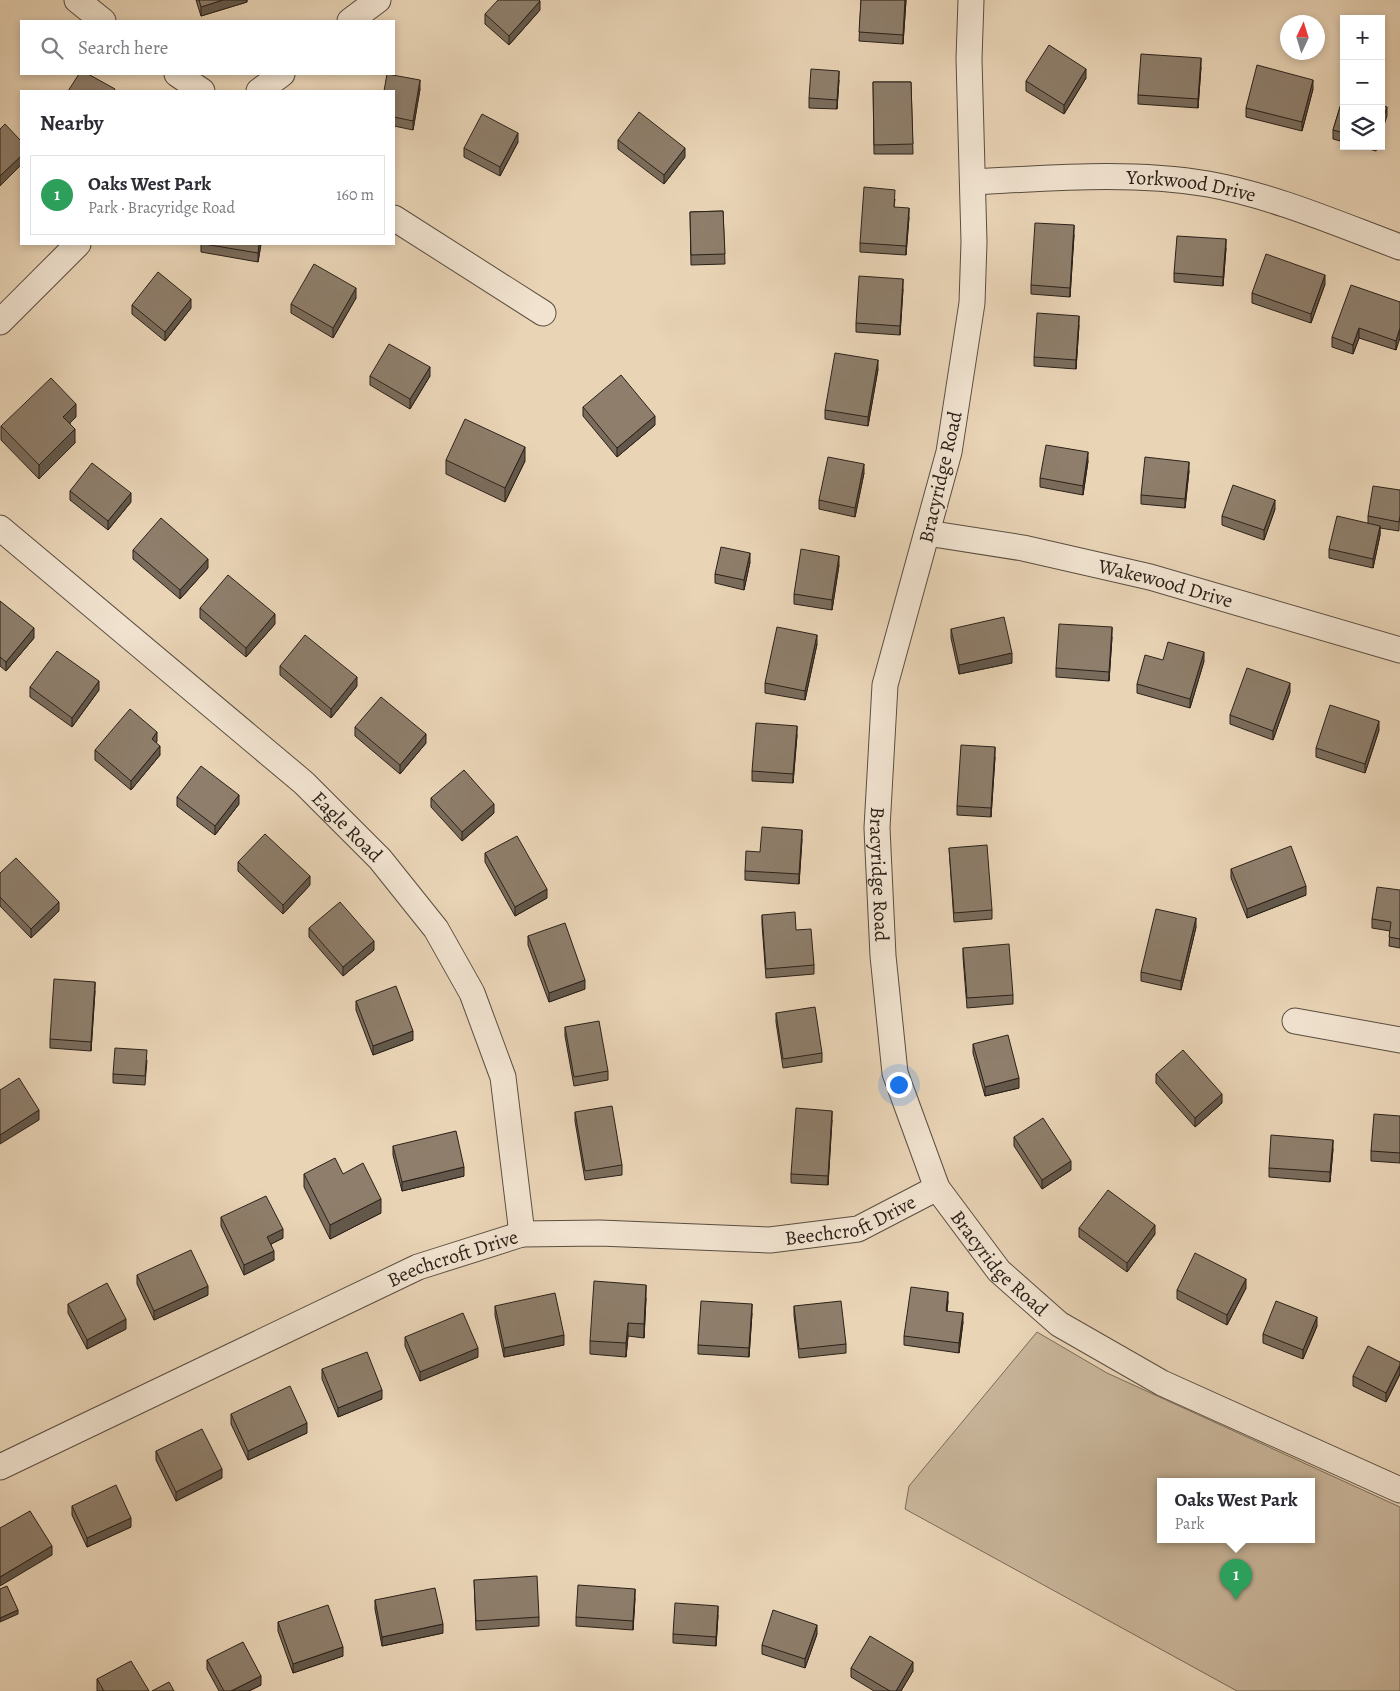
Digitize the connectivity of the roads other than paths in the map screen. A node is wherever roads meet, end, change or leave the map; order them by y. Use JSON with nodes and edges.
{"nodes":[{"id":1,"x":77,"y":0,"type":"edge"},
{"id":2,"x":378,"y":0,"type":"edge"},
{"id":3,"x":971,"y":0,"type":"edge"},
{"id":4,"x":102,"y":20,"type":"edge"},
{"id":5,"x":351,"y":20,"type":"edge"},
{"id":6,"x":178,"y":75,"type":"edge"},
{"id":7,"x":281,"y":75,"type":"edge"},
{"id":8,"x":201,"y":90,"type":"edge"},
{"id":9,"x":260,"y":90,"type":"edge"},
{"id":10,"x":973,"y":182,"type":"junction"},
{"id":11,"x":395,"y":219,"type":"edge"},
{"id":12,"x":77,"y":245,"type":"edge"},
{"id":13,"x":1400,"y":247,"type":"edge"},
{"id":14,"x":543,"y":313,"type":"dead end"},
{"id":15,"x":0,"y":322,"type":"edge"},
{"id":16,"x":0,"y":528,"type":"edge"},
{"id":17,"x":927,"y":533,"type":"junction"},
{"id":18,"x":1400,"y":650,"type":"edge"},
{"id":19,"x":1294,"y":1021,"type":"dead end"},
{"id":20,"x":1400,"y":1040,"type":"edge"},
{"id":21,"x":937,"y":1188,"type":"junction"},
{"id":22,"x":522,"y":1234,"type":"junction"},
{"id":23,"x":0,"y":1467,"type":"edge"},
{"id":24,"x":1400,"y":1490,"type":"edge"}],
"edges":[{"from":1,"to":4,"type":"street"},
{"from":2,"to":5,"type":"street"},
{"from":3,"to":10,"type":"street","name":"Bracyridge Road"},
{"from":6,"to":8,"type":"street"},
{"from":7,"to":9,"type":"street"},
{"from":10,"to":13,"type":"street","name":"Yorkwood Drive"},
{"from":10,"to":17,"type":"street","name":"Bracyridge Road"},
{"from":11,"to":14,"type":"street"},
{"from":12,"to":15,"type":"street"},
{"from":16,"to":22,"type":"street","name":"Eagle Road"},
{"from":17,"to":18,"type":"street","name":"Wakewood Drive"},
{"from":17,"to":21,"type":"street","name":"Bracyridge Road"},
{"from":19,"to":20,"type":"street"},
{"from":21,"to":22,"type":"street","name":"Beechcroft Drive"},
{"from":21,"to":24,"type":"street","name":"Bracyridge Road"},
{"from":22,"to":23,"type":"street","name":"Beechcroft Drive"}]}
